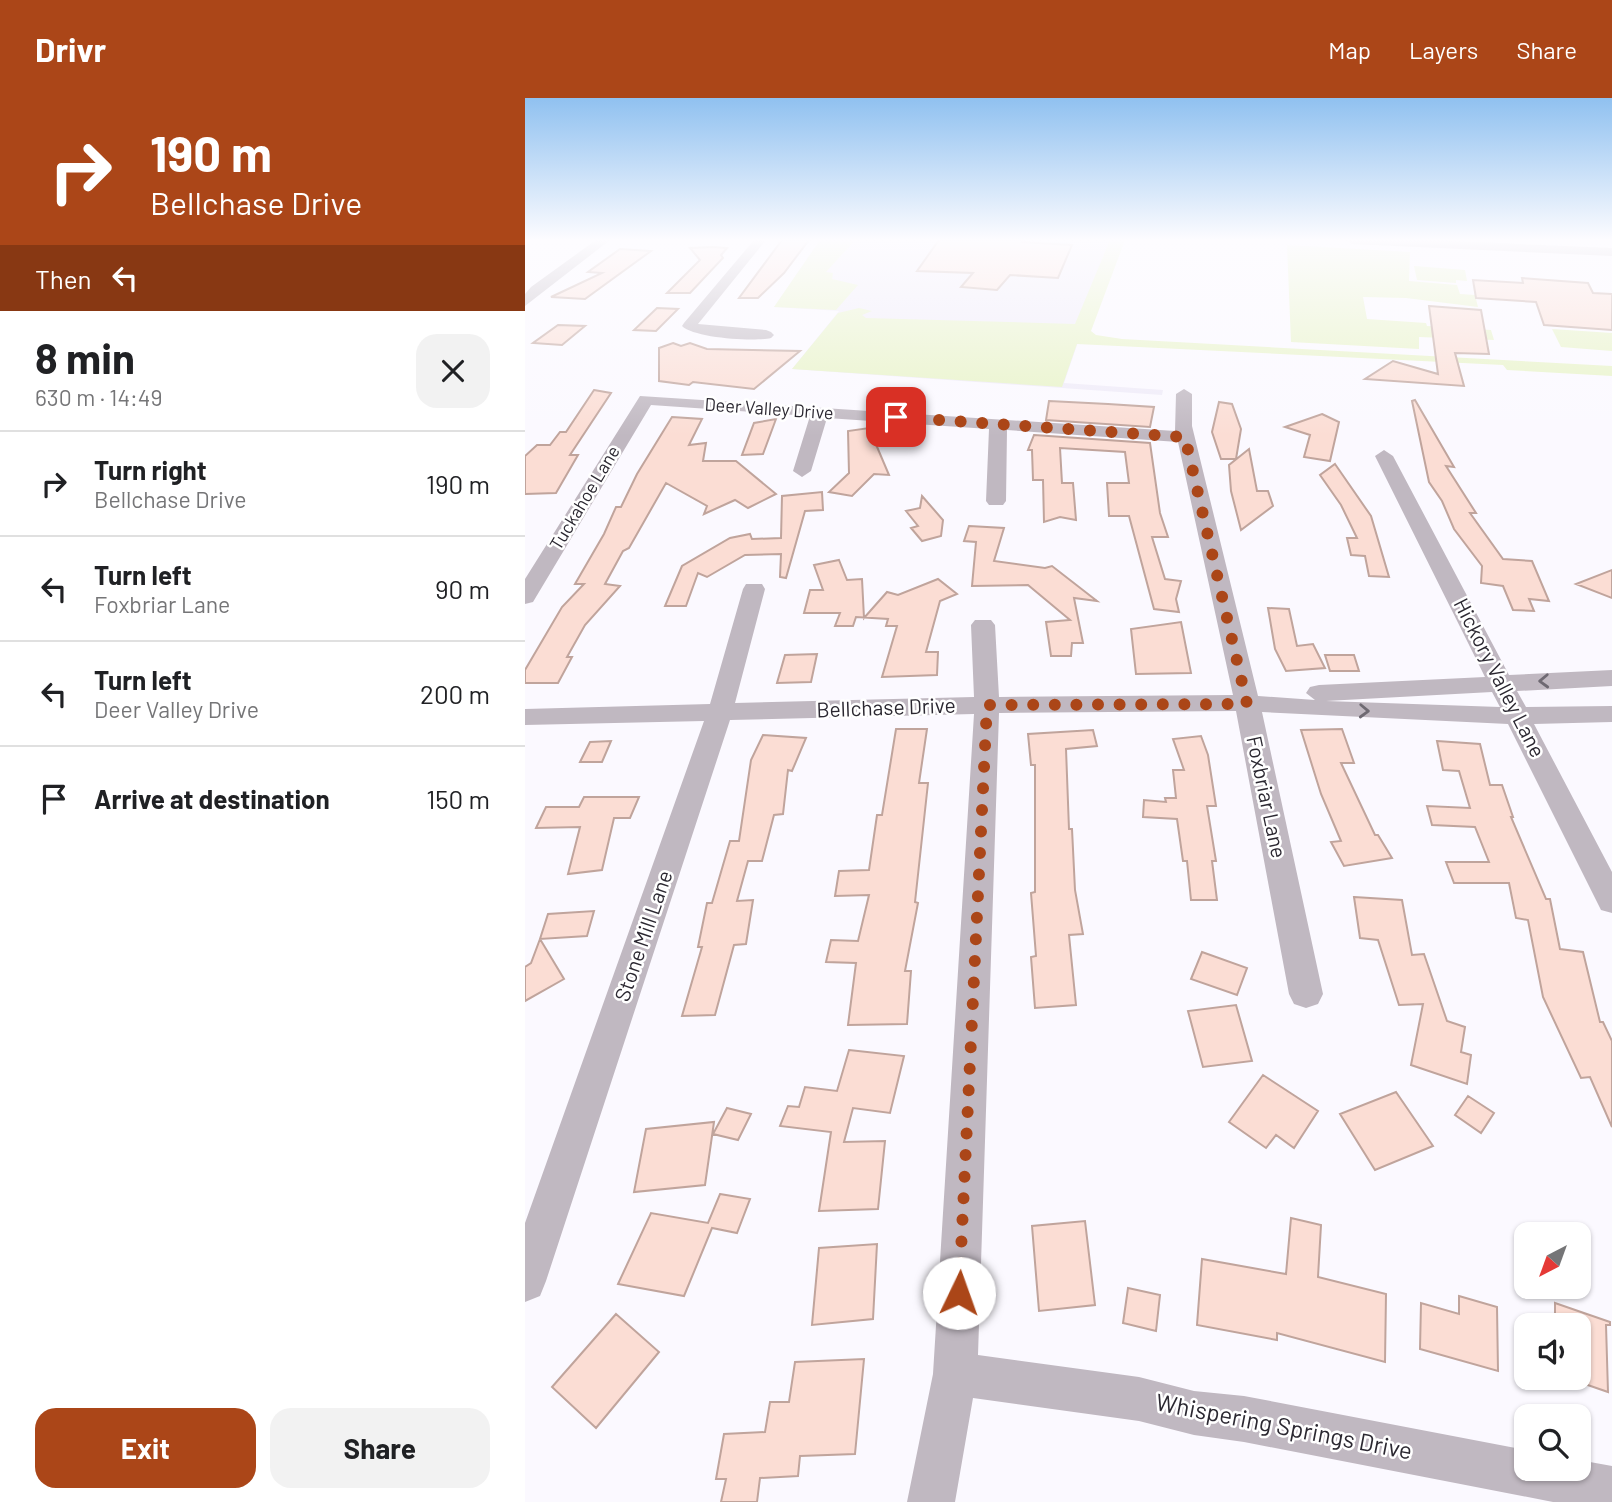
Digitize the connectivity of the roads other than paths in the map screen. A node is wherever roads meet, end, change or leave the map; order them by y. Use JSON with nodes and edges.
{"nodes":[{"id":1,"x":707,"y":306,"type":"edge"},
{"id":2,"x":766,"y":335,"type":"dead end"},
{"id":3,"x":1184,"y":394,"type":"dead end"},
{"id":4,"x":646,"y":400,"type":"joint"},
{"id":5,"x":820,"y":412,"type":"junction"},
{"id":6,"x":998,"y":423,"type":"junction"},
{"id":7,"x":1185,"y":437,"type":"junction"},
{"id":8,"x":1384,"y":456,"type":"dead end"},
{"id":9,"x":802,"y":471,"type":"dead end"},
{"id":10,"x":996,"y":501,"type":"dead end"},
{"id":11,"x":754,"y":589,"type":"dead end"},
{"id":12,"x":525,"y":597,"type":"edge"},
{"id":13,"x":983,"y":625,"type":"dead end"},
{"id":14,"x":1612,"y":678,"type":"edge"},
{"id":15,"x":1500,"y":682,"type":"junction"},
{"id":16,"x":1247,"y":704,"type":"junction"},
{"id":17,"x":987,"y":705,"type":"junction"},
{"id":18,"x":720,"y":713,"type":"junction"},
{"id":19,"x":1612,"y":714,"type":"edge"},
{"id":20,"x":1519,"y":716,"type":"junction"},
{"id":21,"x":525,"y":717,"type":"edge"},
{"id":22,"x":1612,"y":901,"type":"edge"},
{"id":23,"x":1306,"y":995,"type":"dead end"},
{"id":24,"x":525,"y":1281,"type":"edge"},
{"id":25,"x":955,"y":1374,"type":"junction"},
{"id":26,"x":1612,"y":1490,"type":"edge"},
{"id":27,"x":931,"y":1502,"type":"edge"}],
"edges":[{"from":1,"to":2,"type":"street"},
{"from":3,"to":7,"type":"street","name":"Foxbriar Lane"},
{"from":4,"to":5,"type":"street","name":"Deer Valley Drive"},
{"from":4,"to":12,"type":"street","name":"Tuckahoe Lane"},
{"from":5,"to":6,"type":"street","name":"Deer Valley Drive"},
{"from":5,"to":9,"type":"street"},
{"from":6,"to":7,"type":"street","name":"Deer Valley Drive"},
{"from":6,"to":10,"type":"street"},
{"from":7,"to":16,"type":"street","name":"Foxbriar Lane"},
{"from":8,"to":15,"type":"street","name":"Hickory Valley Lane"},
{"from":11,"to":18,"type":"street","name":"Stone Mill Lane"},
{"from":13,"to":17,"type":"street"},
{"from":14,"to":15,"type":"street","name":"Bellchase Drive","one_way":true},
{"from":15,"to":16,"type":"street","name":"Bellchase Drive"},
{"from":15,"to":20,"type":"street","name":"Hickory Valley Lane"},
{"from":16,"to":17,"type":"street","name":"Bellchase Drive"},
{"from":16,"to":20,"type":"street","name":"Bellchase Drive","one_way":true},
{"from":16,"to":23,"type":"street","name":"Foxbriar Lane"},
{"from":17,"to":18,"type":"street","name":"Bellchase Drive"},
{"from":17,"to":25,"type":"street"},
{"from":18,"to":21,"type":"street","name":"Bellchase Drive"},
{"from":18,"to":24,"type":"street","name":"Stone Mill Lane"},
{"from":19,"to":20,"type":"street","name":"Bellchase Drive"},
{"from":20,"to":22,"type":"street","name":"Hickory Valley Lane"},
{"from":25,"to":26,"type":"street","name":"Whispering Springs Drive"},
{"from":25,"to":27,"type":"street"}]}
